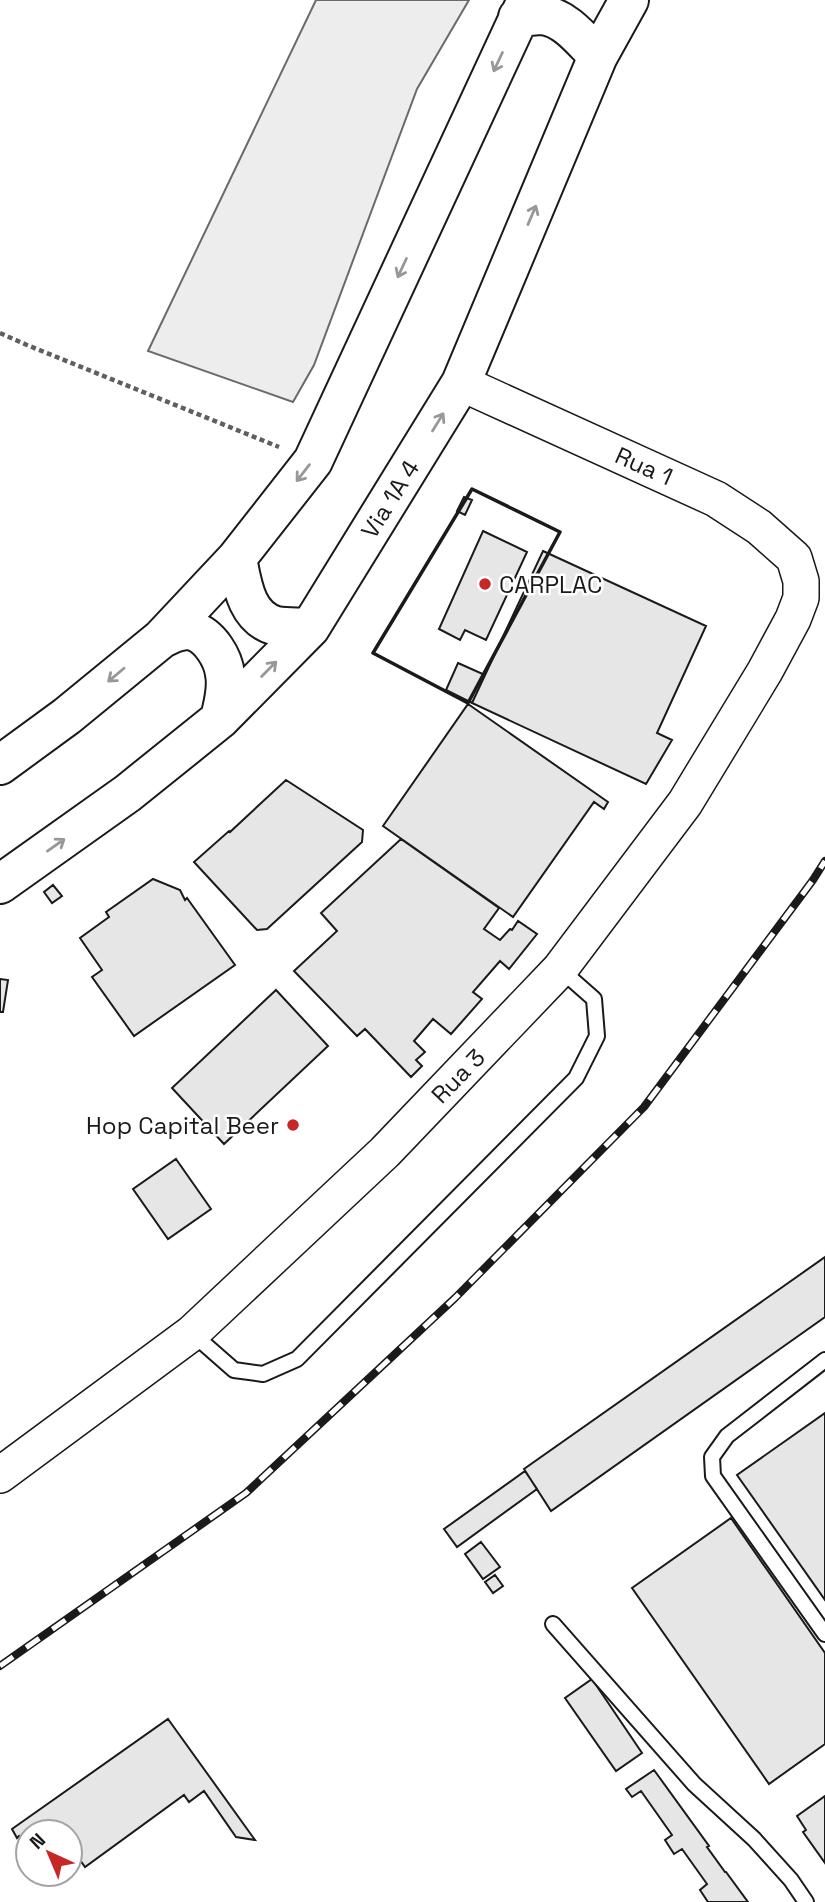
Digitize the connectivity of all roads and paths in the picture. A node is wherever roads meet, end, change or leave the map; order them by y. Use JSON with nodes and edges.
{"nodes":[{"id":1,"x":629,"y":0,"type":"edge"},
{"id":2,"x":523,"y":9,"type":"edge"},
{"id":3,"x":598,"y":56,"type":"junction"},
{"id":4,"x":0,"y":333,"type":"edge"},
{"id":5,"x":461,"y":383,"type":"junction"},
{"id":6,"x":313,"y":461,"type":"junction"},
{"id":7,"x":237,"y":558,"type":"junction"},
{"id":8,"x":801,"y":581,"type":"joint"},
{"id":9,"x":310,"y":628,"type":"junction"},
{"id":10,"x":161,"y":639,"type":"junction"},
{"id":11,"x":220,"y":719,"type":"junction"},
{"id":12,"x":0,"y":765,"type":"edge"},
{"id":13,"x":0,"y":884,"type":"edge"},
{"id":14,"x":560,"y":969,"type":"junction"},
{"id":15,"x":192,"y":1333,"type":"junction"},
{"id":16,"x":825,"y":1360,"type":"edge"},
{"id":17,"x":0,"y":1475,"type":"edge"},
{"id":18,"x":553,"y":1624,"type":"dead end"},
{"id":19,"x":825,"y":1634,"type":"edge"},
{"id":20,"x":806,"y":1902,"type":"edge"}],
"edges":[{"from":1,"to":3,"type":"main road","name":"Via 1A 4"},
{"from":2,"to":3,"type":"main road"},
{"from":2,"to":6,"type":"main road","one_way":true},
{"from":5,"to":3,"type":"main road","name":"Via 1A 4","one_way":true},
{"from":4,"to":6,"type":"path"},
{"from":5,"to":8,"type":"street","name":"Rua 1"},
{"from":9,"to":5,"type":"main road","name":"Via 1A 4","one_way":true},
{"from":6,"to":7,"type":"main road","one_way":true},
{"from":7,"to":9,"type":"main road"},
{"from":7,"to":10,"type":"main road"},
{"from":8,"to":14,"type":"street","name":"Rua 3"},
{"from":11,"to":9,"type":"main road","name":"Via 1A 4","one_way":true},
{"from":10,"to":11,"type":"main road"},
{"from":10,"to":12,"type":"main road","one_way":true},
{"from":13,"to":11,"type":"main road","name":"Via 1A 4","one_way":true},
{"from":14,"to":15,"type":"street","name":"Rua 3"},
{"from":14,"to":15,"type":"lane"},
{"from":15,"to":17,"type":"street","name":"Rua 3"},
{"from":16,"to":19,"type":"lane"},
{"from":18,"to":20,"type":"lane"}]}
